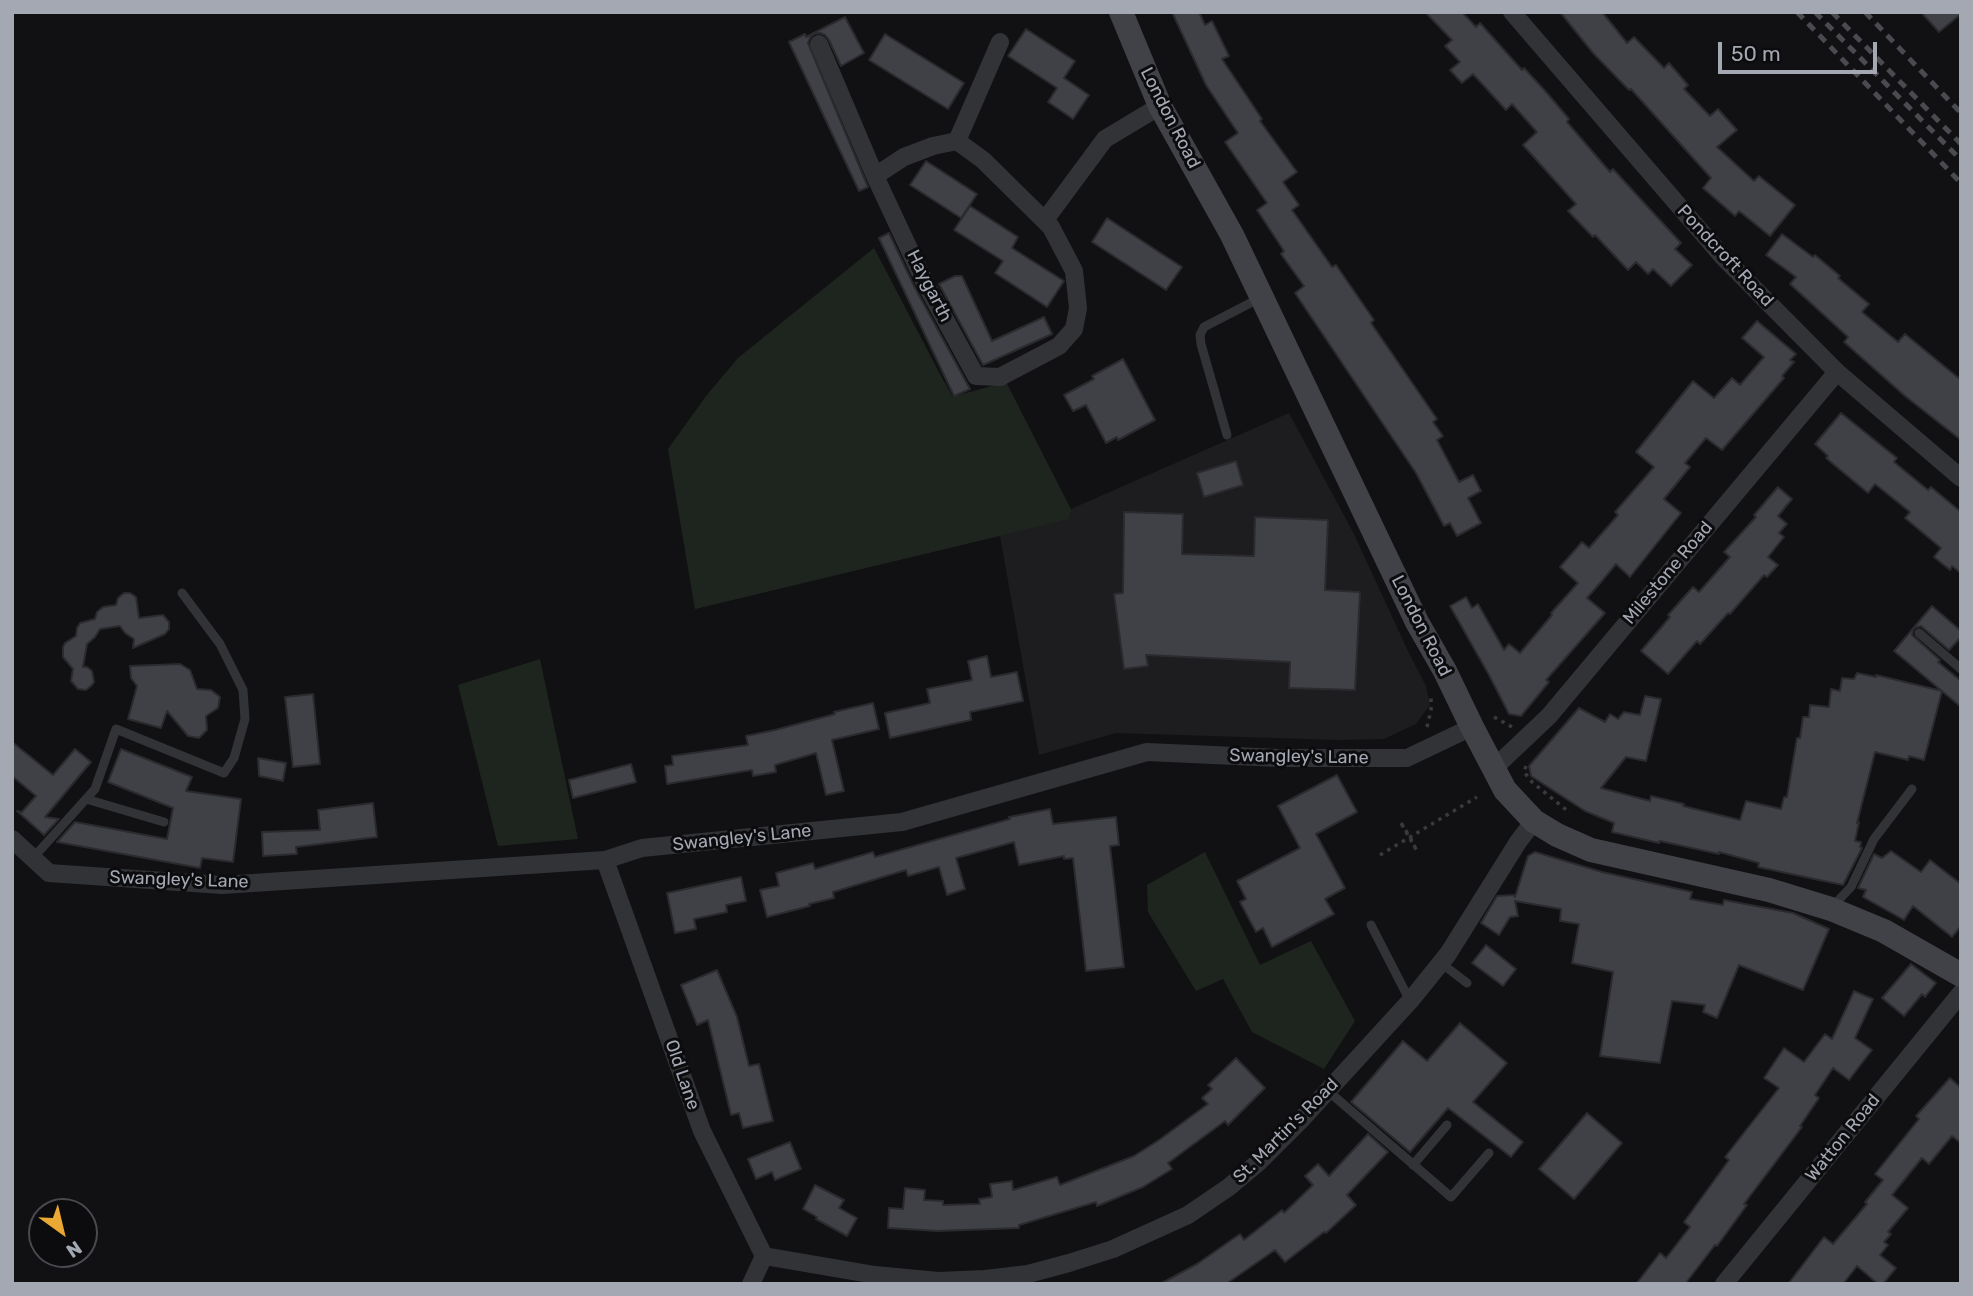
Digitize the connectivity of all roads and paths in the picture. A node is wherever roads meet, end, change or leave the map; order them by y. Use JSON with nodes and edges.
{"nodes":[{"id":1,"x":1121,"y":12,"type":"edge"},
{"id":2,"x":1512,"y":12,"type":"edge"},
{"id":3,"x":1000,"y":42,"type":"dead end"},
{"id":4,"x":819,"y":44,"type":"dead end"},
{"id":5,"x":1160,"y":107,"type":"junction"},
{"id":6,"x":957,"y":141,"type":"junction"},
{"id":7,"x":875,"y":176,"type":"junction"},
{"id":8,"x":1045,"y":220,"type":"junction"},
{"id":9,"x":1262,"y":298,"type":"junction"},
{"id":10,"x":1836,"y":372,"type":"junction"},
{"id":11,"x":1227,"y":435,"type":"dead end"},
{"id":12,"x":1961,"y":478,"type":"edge"},
{"id":13,"x":182,"y":593,"type":"dead end"},
{"id":14,"x":1919,"y":633,"type":"dead end"},
{"id":15,"x":1961,"y":669,"type":"edge"},
{"id":16,"x":1431,"y":691,"type":"dead end"},
{"id":17,"x":1472,"y":727,"type":"junction"},
{"id":18,"x":1427,"y":729,"type":"dead end"},
{"id":19,"x":1528,"y":757,"type":"dead end"},
{"id":20,"x":1493,"y":769,"type":"junction"},
{"id":21,"x":1912,"y":789,"type":"dead end"},
{"id":22,"x":1477,"y":797,"type":"dead end"},
{"id":23,"x":86,"y":799,"type":"junction"},
{"id":24,"x":1570,"y":813,"type":"dead end"},
{"id":25,"x":1534,"y":821,"type":"junction"},
{"id":26,"x":164,"y":822,"type":"dead end"},
{"id":27,"x":1410,"y":837,"type":"junction"},
{"id":28,"x":12,"y":839,"type":"edge"},
{"id":29,"x":1380,"y":855,"type":"dead end"},
{"id":30,"x":33,"y":858,"type":"junction"},
{"id":31,"x":605,"y":860,"type":"junction"},
{"id":32,"x":1830,"y":909,"type":"junction"},
{"id":33,"x":1371,"y":925,"type":"dead end"},
{"id":34,"x":1441,"y":963,"type":"junction"},
{"id":35,"x":1961,"y":975,"type":"edge"},
{"id":36,"x":1467,"y":984,"type":"dead end"},
{"id":37,"x":1961,"y":993,"type":"edge"},
{"id":38,"x":1410,"y":1001,"type":"junction"},
{"id":39,"x":1328,"y":1091,"type":"junction"},
{"id":40,"x":1447,"y":1125,"type":"dead end"},
{"id":41,"x":1489,"y":1153,"type":"dead end"},
{"id":42,"x":1413,"y":1165,"type":"junction"},
{"id":43,"x":764,"y":1256,"type":"junction"},
{"id":44,"x":751,"y":1284,"type":"edge"},
{"id":45,"x":1724,"y":1284,"type":"edge"}],
"edges":[{"from":1,"to":5,"type":"main road","name":"London Road"},
{"from":2,"to":10,"type":"street","name":"Pondcroft Road"},
{"from":3,"to":6,"type":"street"},
{"from":4,"to":7,"type":"street"},
{"from":5,"to":8,"type":"street"},
{"from":5,"to":9,"type":"main road","name":"London Road"},
{"from":6,"to":7,"type":"street"},
{"from":6,"to":8,"type":"street","name":"Haygarth"},
{"from":7,"to":8,"type":"street","name":"Haygarth"},
{"from":9,"to":11,"type":"lane"},
{"from":9,"to":17,"type":"main road","name":"London Road"},
{"from":10,"to":12,"type":"street","name":"Pondcroft Road"},
{"from":10,"to":20,"type":"street","name":"Milestone Road"},
{"from":13,"to":23,"type":"lane"},
{"from":14,"to":15,"type":"lane"},
{"from":16,"to":18,"type":"path"},
{"from":17,"to":20,"type":"main road","name":"London Road"},
{"from":17,"to":31,"type":"street","name":"Swangley's Lane"},
{"from":19,"to":24,"type":"path"},
{"from":20,"to":25,"type":"main road","name":"London Road"},
{"from":21,"to":32,"type":"lane"},
{"from":22,"to":27,"type":"path"},
{"from":23,"to":26,"type":"lane"},
{"from":23,"to":30,"type":"lane"},
{"from":25,"to":32,"type":"main road","name":"London Road"},
{"from":25,"to":34,"type":"street","name":"St. Martin's Road"},
{"from":27,"to":27,"type":"path"},
{"from":27,"to":29,"type":"path"},
{"from":28,"to":30,"type":"street","name":"Swangley's Lane"},
{"from":30,"to":31,"type":"street","name":"Swangley's Lane"},
{"from":31,"to":43,"type":"street","name":"Old Lane"},
{"from":32,"to":35,"type":"main road","name":"London Road"},
{"from":33,"to":38,"type":"lane"},
{"from":34,"to":36,"type":"lane"},
{"from":34,"to":38,"type":"street","name":"St. Martin's Road"},
{"from":37,"to":45,"type":"street","name":"Watton Road"},
{"from":38,"to":39,"type":"street","name":"St. Martin's Road"},
{"from":39,"to":42,"type":"lane"},
{"from":39,"to":43,"type":"street","name":"St. Martin's Road"},
{"from":40,"to":42,"type":"lane"},
{"from":41,"to":42,"type":"lane"},
{"from":43,"to":44,"type":"street"}]}
